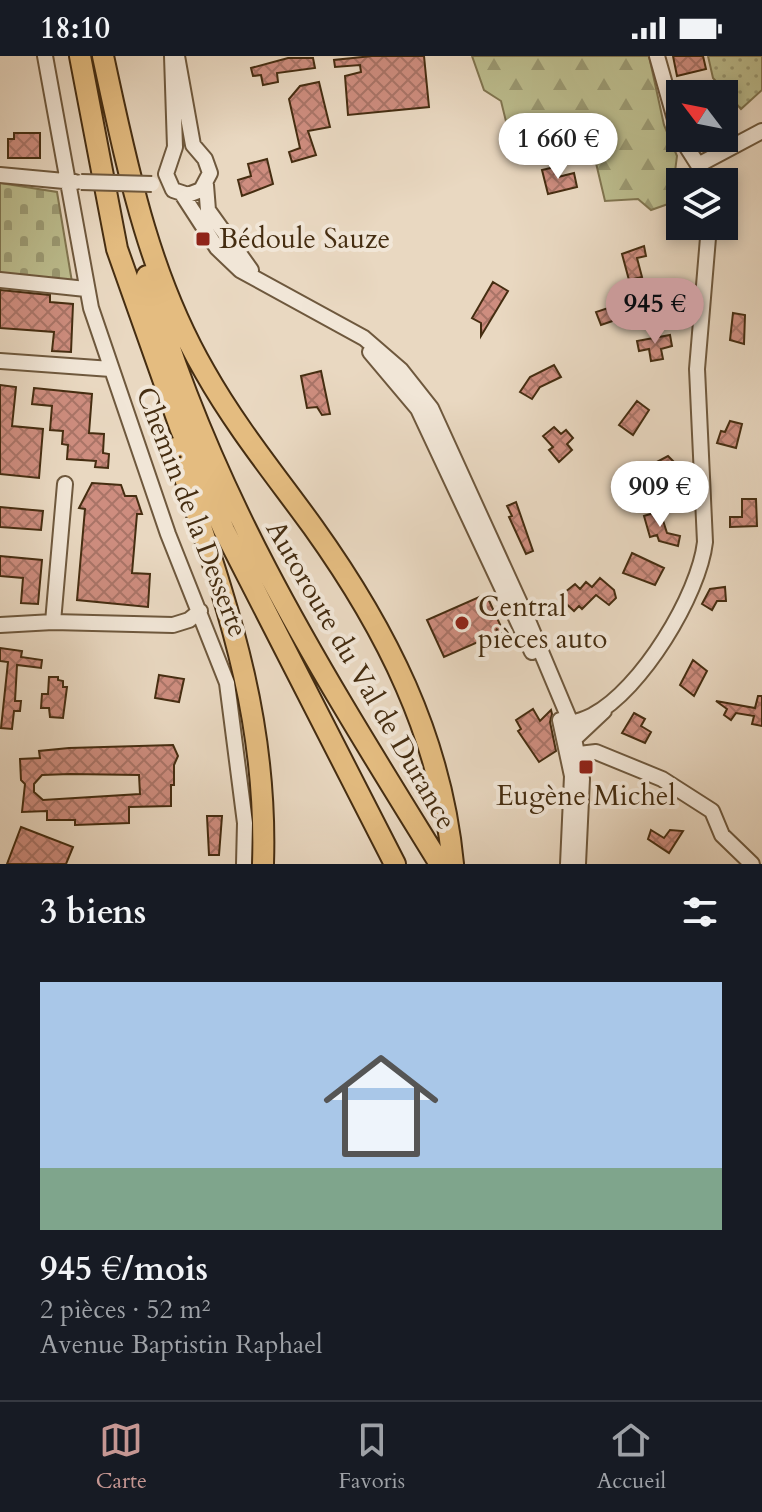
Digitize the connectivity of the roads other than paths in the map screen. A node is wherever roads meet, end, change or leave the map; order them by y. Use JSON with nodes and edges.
{"nodes":[{"id":1,"x":45,"y":56,"type":"edge"},
{"id":2,"x":80,"y":56,"type":"edge"},
{"id":3,"x":102,"y":56,"type":"edge"},
{"id":4,"x":174,"y":56,"type":"edge"},
{"id":5,"x":657,"y":56,"type":"edge"},
{"id":6,"x":666,"y":88,"type":"edge"},
{"id":7,"x":762,"y":131,"type":"edge"},
{"id":8,"x":691,"y":152,"type":"edge"},
{"id":9,"x":199,"y":153,"type":"junction"},
{"id":10,"x":168,"y":163,"type":"junction"},
{"id":11,"x":700,"y":164,"type":"junction"},
{"id":12,"x":702,"y":168,"type":"edge"},
{"id":13,"x":0,"y":175,"type":"edge"},
{"id":14,"x":74,"y":182,"type":"junction"},
{"id":15,"x":152,"y":184,"type":"junction"},
{"id":16,"x":206,"y":185,"type":"junction"},
{"id":17,"x":178,"y":192,"type":"junction"},
{"id":18,"x":708,"y":240,"type":"edge"},
{"id":19,"x":117,"y":249,"type":"junction"},
{"id":20,"x":0,"y":280,"type":"edge"},
{"id":21,"x":86,"y":289,"type":"junction"},
{"id":22,"x":275,"y":292,"type":"junction"},
{"id":23,"x":0,"y":361,"type":"edge"},
{"id":24,"x":111,"y":369,"type":"junction"},
{"id":25,"x":65,"y":484,"type":"dead end"},
{"id":26,"x":200,"y":611,"type":"junction"},
{"id":27,"x":53,"y":622,"type":"junction"},
{"id":28,"x":0,"y":625,"type":"edge"},
{"id":29,"x":614,"y":698,"type":"junction"},
{"id":30,"x":567,"y":725,"type":"junction"},
{"id":31,"x":574,"y":747,"type":"junction"},
{"id":32,"x":244,"y":864,"type":"edge"},
{"id":33,"x":263,"y":864,"type":"edge"},
{"id":34,"x":395,"y":864,"type":"edge"},
{"id":35,"x":440,"y":864,"type":"edge"},
{"id":36,"x":453,"y":864,"type":"edge"},
{"id":37,"x":568,"y":864,"type":"edge"},
{"id":38,"x":578,"y":864,"type":"edge"},
{"id":39,"x":752,"y":864,"type":"edge"}],
"edges":[{"from":1,"to":14,"type":"street","name":"Chemin de la Desserte"},
{"from":2,"to":19,"type":"highway","name":"Autoroute du Val de Durance"},
{"from":3,"to":35,"type":"highway","name":"Autoroute du Val de Durance"},
{"from":3,"to":36,"type":"highway"},
{"from":4,"to":9,"type":"street"},
{"from":4,"to":10,"type":"street"},
{"from":5,"to":6,"type":"street"},
{"from":7,"to":11,"type":"street"},
{"from":8,"to":11,"type":"street"},
{"from":9,"to":10,"type":"street"},
{"from":9,"to":16,"type":"street"},
{"from":10,"to":15,"type":"street"},
{"from":10,"to":17,"type":"street"},
{"from":11,"to":12,"type":"street"},
{"from":13,"to":14,"type":"street"},
{"from":14,"to":15,"type":"street","bridge":true},
{"from":14,"to":21,"type":"street","name":"Chemin de la Desserte"},
{"from":15,"to":17,"type":"street"},
{"from":16,"to":17,"type":"street"},
{"from":16,"to":22,"type":"street"},
{"from":17,"to":22,"type":"street"},
{"from":18,"to":29,"type":"street"},
{"from":19,"to":33,"type":"highway"},
{"from":19,"to":34,"type":"highway","name":"Autoroute du Val de Durance"},
{"from":20,"to":21,"type":"street"},
{"from":21,"to":24,"type":"street","name":"Chemin de la Desserte"},
{"from":22,"to":30,"type":"street"},
{"from":23,"to":24,"type":"street"},
{"from":24,"to":26,"type":"street","name":"Chemin de la Desserte"},
{"from":25,"to":27,"type":"street"},
{"from":26,"to":27,"type":"street"},
{"from":26,"to":32,"type":"street","name":"Chemin de la Desserte"},
{"from":27,"to":28,"type":"street"},
{"from":29,"to":30,"type":"street"},
{"from":29,"to":31,"type":"street"},
{"from":30,"to":31,"type":"street"},
{"from":31,"to":37,"type":"street"},
{"from":31,"to":38,"type":"street"},
{"from":31,"to":39,"type":"street"}]}
